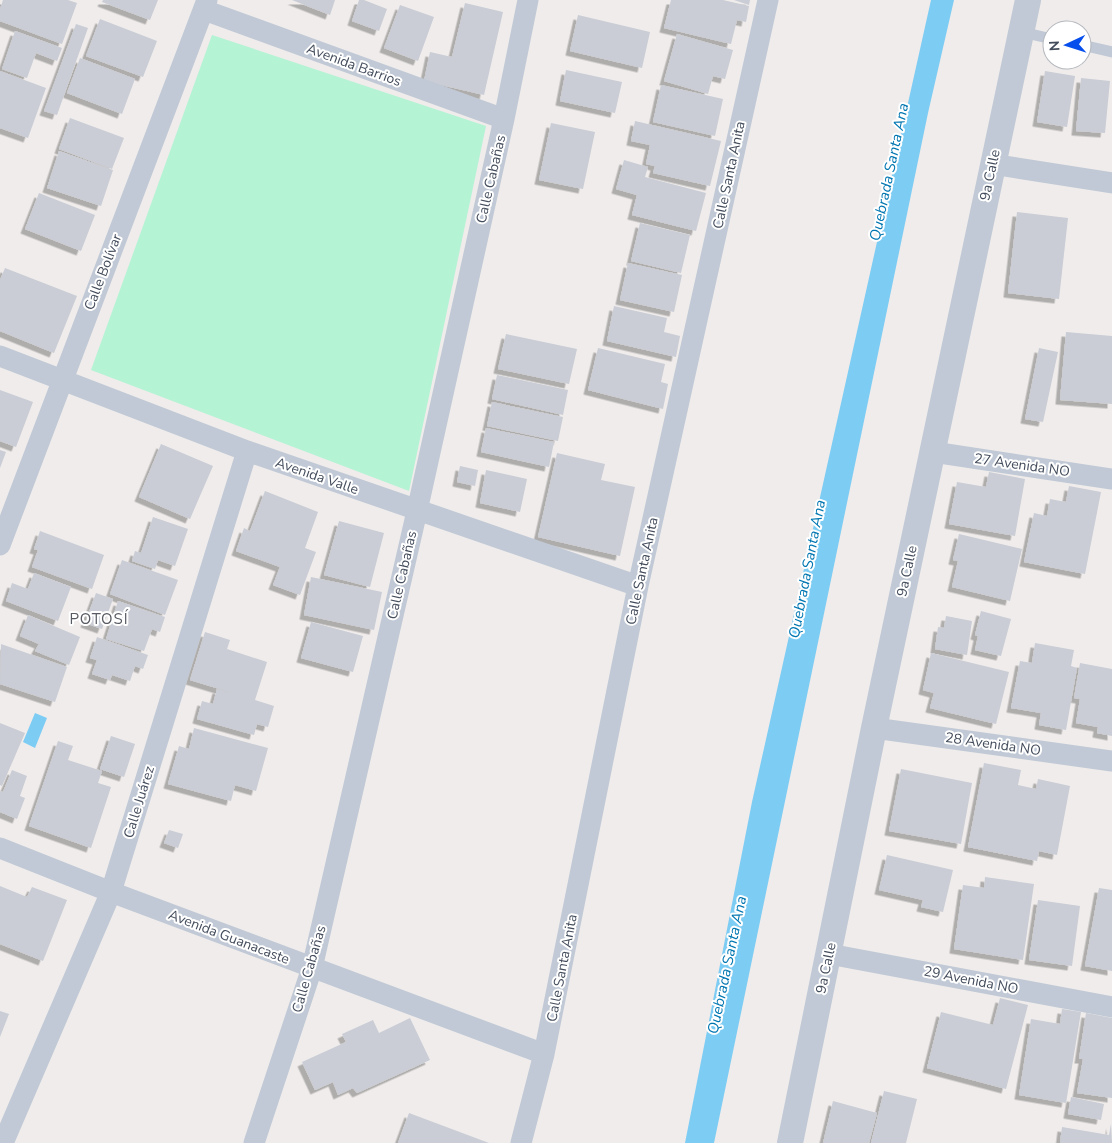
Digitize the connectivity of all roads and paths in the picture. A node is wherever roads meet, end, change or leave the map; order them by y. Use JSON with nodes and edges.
{"nodes":[{"id":1,"x":528,"y":0,"type":"edge"},
{"id":2,"x":768,"y":0,"type":"edge"},
{"id":3,"x":1028,"y":0,"type":"edge"},
{"id":4,"x":205,"y":5,"type":"edge"},
{"id":5,"x":1022,"y":32,"type":"junction"},
{"id":6,"x":1042,"y":37,"type":"edge"},
{"id":7,"x":1092,"y":47,"type":"edge"},
{"id":8,"x":1112,"y":52,"type":"edge"},
{"id":9,"x":504,"y":120,"type":"junction"},
{"id":10,"x":992,"y":164,"type":"junction"},
{"id":11,"x":1112,"y":183,"type":"edge"},
{"id":12,"x":0,"y":356,"type":"edge"},
{"id":13,"x":61,"y":381,"type":"junction"},
{"id":14,"x":247,"y":451,"type":"junction"},
{"id":15,"x":933,"y":452,"type":"junction"},
{"id":16,"x":1112,"y":478,"type":"edge"},
{"id":17,"x":417,"y":511,"type":"junction"},
{"id":18,"x":0,"y":545,"type":"edge"},
{"id":19,"x":638,"y":586,"type":"junction"},
{"id":20,"x":874,"y":728,"type":"junction"},
{"id":21,"x":1112,"y":761,"type":"edge"},
{"id":22,"x":0,"y":848,"type":"edge"},
{"id":23,"x":111,"y":892,"type":"junction"},
{"id":24,"x":829,"y":954,"type":"junction"},
{"id":25,"x":312,"y":968,"type":"junction"},
{"id":26,"x":1112,"y":1006,"type":"edge"},
{"id":27,"x":544,"y":1054,"type":"junction"},
{"id":28,"x":6,"y":1120,"type":"edge"},
{"id":29,"x":3,"y":1143,"type":"edge"},
{"id":30,"x":254,"y":1143,"type":"edge"},
{"id":31,"x":521,"y":1143,"type":"edge"},
{"id":32,"x":790,"y":1143,"type":"edge"}],
"edges":[{"from":1,"to":9,"type":"street","name":"Calle Cabañas"},
{"from":2,"to":19,"type":"street","name":"Calle Santa Anita"},
{"from":3,"to":5,"type":"street","name":"9a Calle"},
{"from":4,"to":9,"type":"street","name":"Avenida Barrios"},
{"from":4,"to":13,"type":"street","name":"Calle Bolívar"},
{"from":5,"to":6,"type":"lane"},
{"from":5,"to":10,"type":"street","name":"9a Calle"},
{"from":7,"to":8,"type":"lane"},
{"from":9,"to":17,"type":"street","name":"Calle Cabañas"},
{"from":10,"to":11,"type":"street"},
{"from":10,"to":15,"type":"street","name":"9a Calle"},
{"from":12,"to":13,"type":"street","name":"Avenida Valle"},
{"from":13,"to":14,"type":"street","name":"Avenida Valle"},
{"from":13,"to":18,"type":"street","name":"Calle Bolívar"},
{"from":14,"to":17,"type":"street","name":"Avenida Valle"},
{"from":14,"to":23,"type":"street","name":"Calle Juárez"},
{"from":15,"to":16,"type":"street","name":"27 Avenida NO"},
{"from":15,"to":20,"type":"street","name":"9a Calle"},
{"from":17,"to":19,"type":"street","name":"Avenida Valle"},
{"from":17,"to":25,"type":"street","name":"Calle Cabañas"},
{"from":19,"to":27,"type":"street","name":"Calle Santa Anita"},
{"from":20,"to":21,"type":"street","name":"28 Avenida NO"},
{"from":20,"to":24,"type":"street","name":"9a Calle"},
{"from":22,"to":23,"type":"street","name":"Avenida Guanacaste"},
{"from":23,"to":25,"type":"street","name":"Avenida Guanacaste"},
{"from":23,"to":28,"type":"street","name":"Calle Juárez"},
{"from":24,"to":26,"type":"street","name":"29 Avenida NO"},
{"from":24,"to":32,"type":"street","name":"9a Calle"},
{"from":25,"to":27,"type":"street","name":"Avenida Guanacaste"},
{"from":25,"to":30,"type":"street","name":"Calle Cabañas"},
{"from":27,"to":31,"type":"street","name":"Calle Santa Anita"},
{"from":28,"to":29,"type":"street","name":"Calle Juárez"}]}
